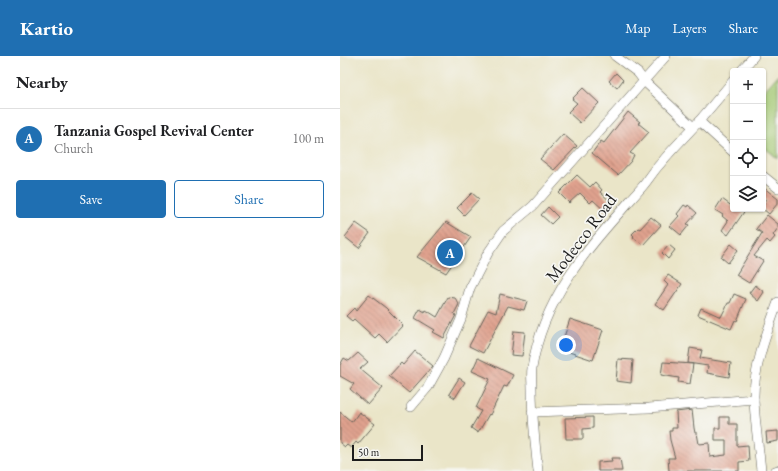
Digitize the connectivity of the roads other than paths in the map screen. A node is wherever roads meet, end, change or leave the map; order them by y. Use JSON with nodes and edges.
{"nodes":[{"id":1,"x":615,"y":56,"type":"edge"},
{"id":2,"x":666,"y":56,"type":"edge"},
{"id":3,"x":754,"y":56,"type":"edge"},
{"id":4,"x":744,"y":68,"type":"edge"},
{"id":5,"x":644,"y":81,"type":"junction"},
{"id":6,"x":730,"y":84,"type":"edge"},
{"id":7,"x":696,"y":124,"type":"junction"},
{"id":8,"x":730,"y":150,"type":"edge"},
{"id":9,"x":766,"y":178,"type":"edge"},
{"id":10,"x":778,"y":188,"type":"edge"},
{"id":11,"x":778,"y":302,"type":"edge"},
{"id":12,"x":754,"y":399,"type":"junction"},
{"id":13,"x":411,"y":407,"type":"dead end"},
{"id":14,"x":532,"y":412,"type":"junction"},
{"id":15,"x":778,"y":470,"type":"edge"},
{"id":16,"x":538,"y":471,"type":"edge"},
{"id":17,"x":761,"y":471,"type":"edge"},
{"id":18,"x":775,"y":471,"type":"edge"}],
"edges":[{"from":1,"to":5,"type":"street"},
{"from":2,"to":5,"type":"street"},
{"from":3,"to":4,"type":"street"},
{"from":5,"to":7,"type":"street"},
{"from":5,"to":13,"type":"street"},
{"from":6,"to":7,"type":"street","name":"Modecco Road"},
{"from":7,"to":8,"type":"street"},
{"from":7,"to":14,"type":"street","name":"Modecco Road"},
{"from":9,"to":10,"type":"street"},
{"from":11,"to":12,"type":"street"},
{"from":12,"to":14,"type":"street"},
{"from":12,"to":17,"type":"street"},
{"from":14,"to":16,"type":"street","name":"Modecco Road"},
{"from":15,"to":18,"type":"street"}]}
